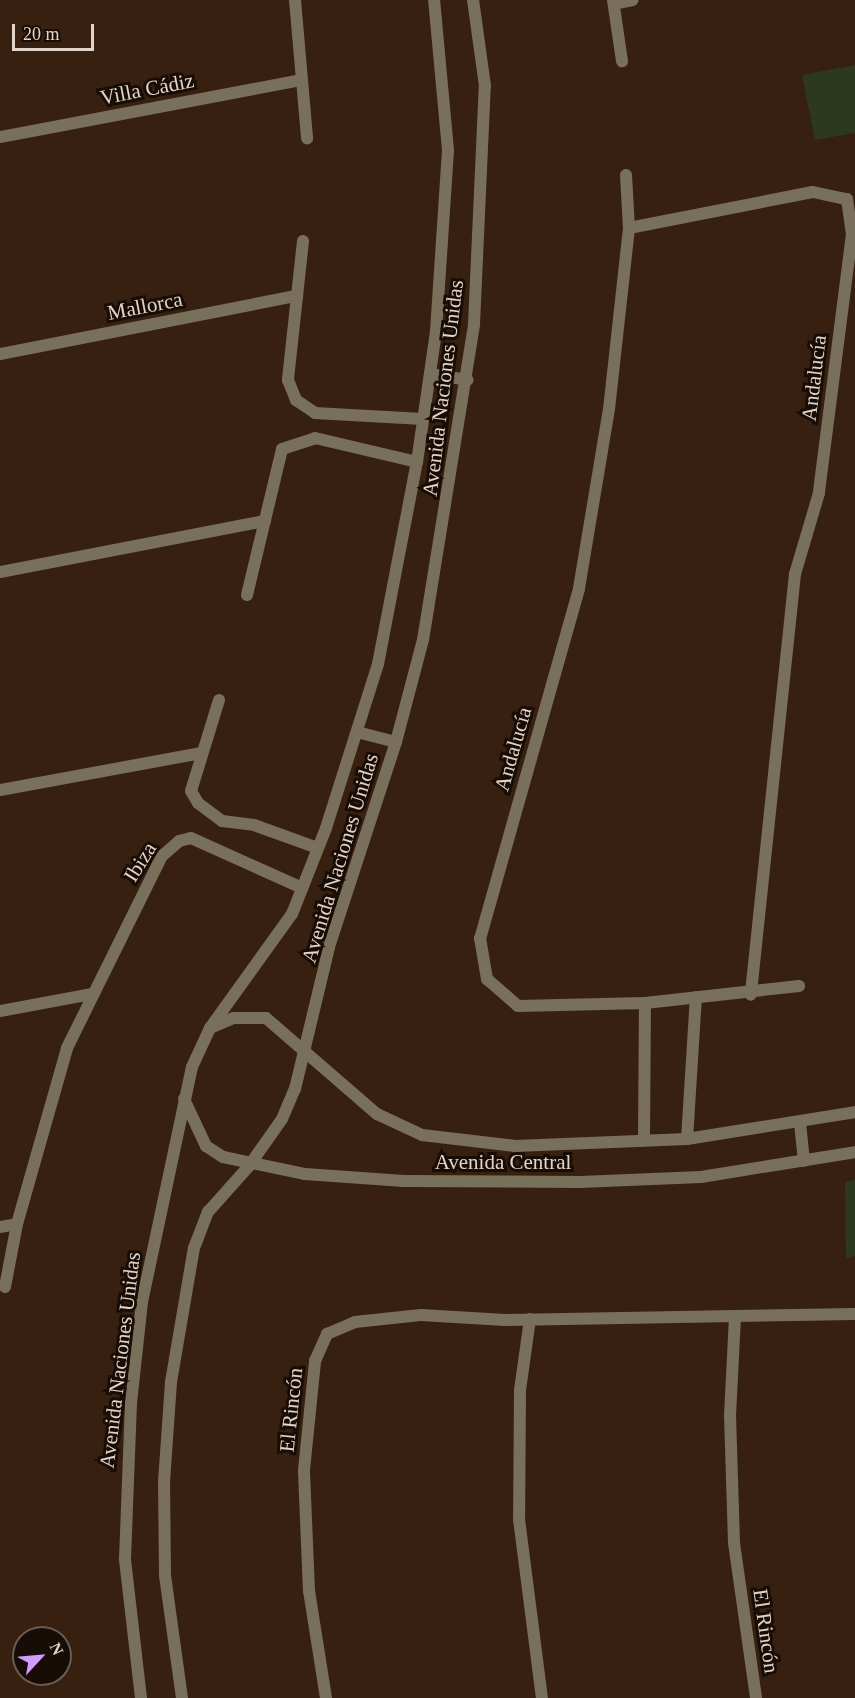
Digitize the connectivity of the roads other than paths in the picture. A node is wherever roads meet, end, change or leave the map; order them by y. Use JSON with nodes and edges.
{"nodes":[{"id":1,"x":295,"y":0,"type":"edge"},
{"id":2,"x":434,"y":0,"type":"edge"},
{"id":3,"x":473,"y":0,"type":"edge"},
{"id":4,"x":633,"y":0,"type":"edge"},
{"id":5,"x":613,"y":2,"type":"edge"},
{"id":6,"x":622,"y":61,"type":"dead end"},
{"id":7,"x":301,"y":80,"type":"junction"},
{"id":8,"x":0,"y":137,"type":"edge"},
{"id":9,"x":307,"y":138,"type":"dead end"},
{"id":10,"x":626,"y":175,"type":"dead end"},
{"id":11,"x":629,"y":228,"type":"junction"},
{"id":12,"x":303,"y":241,"type":"dead end"},
{"id":13,"x":297,"y":296,"type":"junction"},
{"id":14,"x":0,"y":354,"type":"edge"},
{"id":15,"x":430,"y":374,"type":"junction"},
{"id":16,"x":468,"y":380,"type":"junction"},
{"id":17,"x":423,"y":419,"type":"junction"},
{"id":18,"x":417,"y":462,"type":"junction"},
{"id":19,"x":265,"y":521,"type":"junction"},
{"id":20,"x":0,"y":572,"type":"edge"},
{"id":21,"x":247,"y":595,"type":"dead end"},
{"id":22,"x":219,"y":700,"type":"dead end"},
{"id":23,"x":357,"y":732,"type":"junction"},
{"id":24,"x":396,"y":742,"type":"junction"},
{"id":25,"x":202,"y":753,"type":"junction"},
{"id":26,"x":0,"y":790,"type":"edge"},
{"id":27,"x":318,"y":848,"type":"junction"},
{"id":28,"x":302,"y":888,"type":"junction"},
{"id":29,"x":799,"y":986,"type":"dead end"},
{"id":30,"x":92,"y":994,"type":"junction"},
{"id":31,"x":751,"y":995,"type":"junction"},
{"id":32,"x":696,"y":997,"type":"junction"},
{"id":33,"x":645,"y":1003,"type":"junction"},
{"id":34,"x":0,"y":1011,"type":"edge"},
{"id":35,"x":210,"y":1028,"type":"junction"},
{"id":36,"x":304,"y":1050,"type":"junction"},
{"id":37,"x":184,"y":1099,"type":"junction"},
{"id":38,"x":855,"y":1112,"type":"edge"},
{"id":39,"x":800,"y":1123,"type":"junction"},
{"id":40,"x":644,"y":1139,"type":"junction"},
{"id":41,"x":687,"y":1139,"type":"junction"},
{"id":42,"x":855,"y":1152,"type":"edge"},
{"id":43,"x":804,"y":1161,"type":"junction"},
{"id":44,"x":249,"y":1166,"type":"junction"},
{"id":45,"x":17,"y":1224,"type":"junction"},
{"id":46,"x":0,"y":1227,"type":"edge"},
{"id":47,"x":5,"y":1287,"type":"dead end"},
{"id":48,"x":855,"y":1314,"type":"edge"},
{"id":49,"x":735,"y":1317,"type":"junction"},
{"id":50,"x":530,"y":1319,"type":"junction"},
{"id":51,"x":141,"y":1698,"type":"edge"},
{"id":52,"x":182,"y":1698,"type":"edge"},
{"id":53,"x":326,"y":1698,"type":"edge"},
{"id":54,"x":542,"y":1698,"type":"edge"},
{"id":55,"x":756,"y":1698,"type":"edge"}],
"edges":[{"from":1,"to":7,"type":"street"},
{"from":2,"to":15,"type":"street","name":"Avenida Naciones Unidas"},
{"from":3,"to":16,"type":"street","name":"Avenida Naciones Unidas"},
{"from":4,"to":5,"type":"street"},
{"from":5,"to":6,"type":"street"},
{"from":7,"to":8,"type":"street","name":"Villa Cádiz"},
{"from":7,"to":9,"type":"street"},
{"from":10,"to":11,"type":"street","name":"Andalucía"},
{"from":11,"to":31,"type":"street","name":"Andalucía"},
{"from":11,"to":33,"type":"street","name":"Andalucía"},
{"from":12,"to":13,"type":"street"},
{"from":13,"to":14,"type":"street","name":"Mallorca"},
{"from":13,"to":17,"type":"street"},
{"from":15,"to":16,"type":"street"},
{"from":15,"to":17,"type":"street","name":"Avenida Naciones Unidas"},
{"from":16,"to":24,"type":"street","name":"Avenida Naciones Unidas"},
{"from":17,"to":18,"type":"street","name":"Avenida Naciones Unidas"},
{"from":18,"to":19,"type":"street"},
{"from":18,"to":23,"type":"street","name":"Avenida Naciones Unidas"},
{"from":19,"to":20,"type":"street"},
{"from":19,"to":21,"type":"street"},
{"from":22,"to":25,"type":"street"},
{"from":23,"to":24,"type":"street"},
{"from":23,"to":27,"type":"street","name":"Avenida Naciones Unidas"},
{"from":24,"to":36,"type":"street","name":"Avenida Naciones Unidas"},
{"from":25,"to":26,"type":"street"},
{"from":25,"to":27,"type":"street"},
{"from":27,"to":28,"type":"street","name":"Avenida Naciones Unidas"},
{"from":28,"to":30,"type":"street","name":"Ibiza"},
{"from":28,"to":35,"type":"street","name":"Avenida Naciones Unidas"},
{"from":29,"to":31,"type":"street"},
{"from":30,"to":34,"type":"street"},
{"from":30,"to":45,"type":"street","name":"Ibiza"},
{"from":31,"to":32,"type":"street"},
{"from":32,"to":33,"type":"street","name":"Andalucía"},
{"from":32,"to":41,"type":"street"},
{"from":33,"to":40,"type":"street"},
{"from":35,"to":36,"type":"street","name":"Avenida Central"},
{"from":35,"to":37,"type":"street","name":"Avenida Naciones Unidas"},
{"from":36,"to":40,"type":"street","name":"Avenida Central"},
{"from":36,"to":44,"type":"street","name":"Avenida Naciones Unidas"},
{"from":37,"to":44,"type":"street","name":"Avenida Central"},
{"from":37,"to":51,"type":"street","name":"Avenida Naciones Unidas"},
{"from":38,"to":39,"type":"street","name":"Avenida Central"},
{"from":39,"to":41,"type":"street","name":"Avenida Central"},
{"from":39,"to":43,"type":"street"},
{"from":40,"to":41,"type":"street","name":"Avenida Central"},
{"from":42,"to":43,"type":"street","name":"Avenida Central"},
{"from":43,"to":44,"type":"street","name":"Avenida Central"},
{"from":44,"to":52,"type":"street","name":"Avenida Naciones Unidas"},
{"from":45,"to":46,"type":"street"},
{"from":45,"to":47,"type":"street","name":"Ibiza"},
{"from":48,"to":49,"type":"street","name":"El Rincón"},
{"from":49,"to":50,"type":"street","name":"El Rincón"},
{"from":49,"to":55,"type":"street","name":"El Rincón"},
{"from":50,"to":53,"type":"street","name":"El Rincón"},
{"from":50,"to":54,"type":"street"}]}
